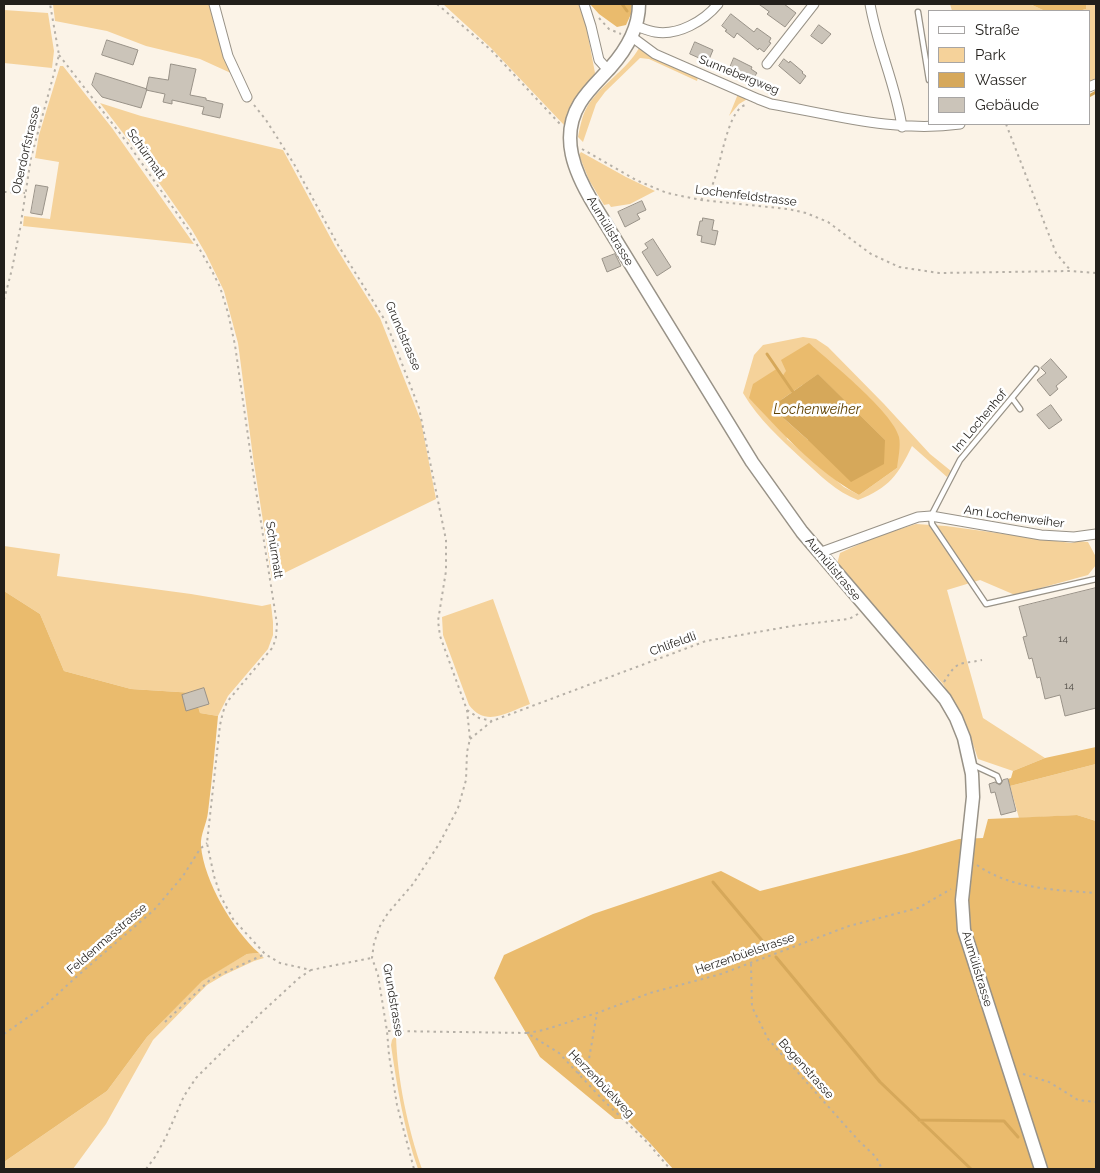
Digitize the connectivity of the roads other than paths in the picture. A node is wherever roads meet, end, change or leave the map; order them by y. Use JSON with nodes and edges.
{"nodes":[{"id":1,"x":214,"y":4,"type":"edge"},
{"id":2,"x":639,"y":4,"type":"edge"},
{"id":3,"x":718,"y":4,"type":"edge"},
{"id":4,"x":814,"y":4,"type":"edge"},
{"id":5,"x":870,"y":4,"type":"edge"},
{"id":6,"x":585,"y":7,"type":"edge"},
{"id":7,"x":918,"y":12,"type":"dead end"},
{"id":8,"x":631,"y":33,"type":"junction"},
{"id":9,"x":767,"y":64,"type":"dead end"},
{"id":10,"x":608,"y":70,"type":"junction"},
{"id":11,"x":928,"y":74,"type":"edge"},
{"id":12,"x":247,"y":98,"type":"road end"},
{"id":13,"x":939,"y":125,"type":"edge"},
{"id":14,"x":902,"y":127,"type":"junction"},
{"id":15,"x":1036,"y":370,"type":"dead end"},
{"id":16,"x":1012,"y":398,"type":"junction"},
{"id":17,"x":1020,"y":409,"type":"dead end"},
{"id":18,"x":931,"y":516,"type":"junction"},
{"id":19,"x":1096,"y":534,"type":"edge"},
{"id":20,"x":819,"y":553,"type":"junction"},
{"id":21,"x":1096,"y":579,"type":"edge"},
{"id":22,"x":970,"y":764,"type":"junction"},
{"id":23,"x":999,"y":781,"type":"dead end"},
{"id":24,"x":1041,"y":1169,"type":"edge"}],
"edges":[{"from":1,"to":12,"type":"street"},
{"from":2,"to":8,"type":"main road"},
{"from":3,"to":8,"type":"street"},
{"from":4,"to":9,"type":"street"},
{"from":5,"to":14,"type":"street"},
{"from":6,"to":10,"type":"street"},
{"from":7,"to":11,"type":"lane"},
{"from":8,"to":10,"type":"main road","name":"Aumülistrasse"},
{"from":8,"to":14,"type":"street","name":"Sunnebergweg"},
{"from":10,"to":20,"type":"main road","name":"Aumülistrasse"},
{"from":13,"to":14,"type":"street","name":"Sunnebergweg"},
{"from":15,"to":16,"type":"lane","name":"Im Lochenhof"},
{"from":16,"to":17,"type":"lane"},
{"from":16,"to":18,"type":"lane","name":"Im Lochenhof"},
{"from":18,"to":19,"type":"street","name":"Am Lochenweiher"},
{"from":18,"to":20,"type":"street","name":"Am Lochenweiher"},
{"from":18,"to":21,"type":"lane"},
{"from":20,"to":22,"type":"main road","name":"Aumülistrasse"},
{"from":22,"to":23,"type":"lane"},
{"from":22,"to":24,"type":"main road","name":"Aumülistrasse"}]}
